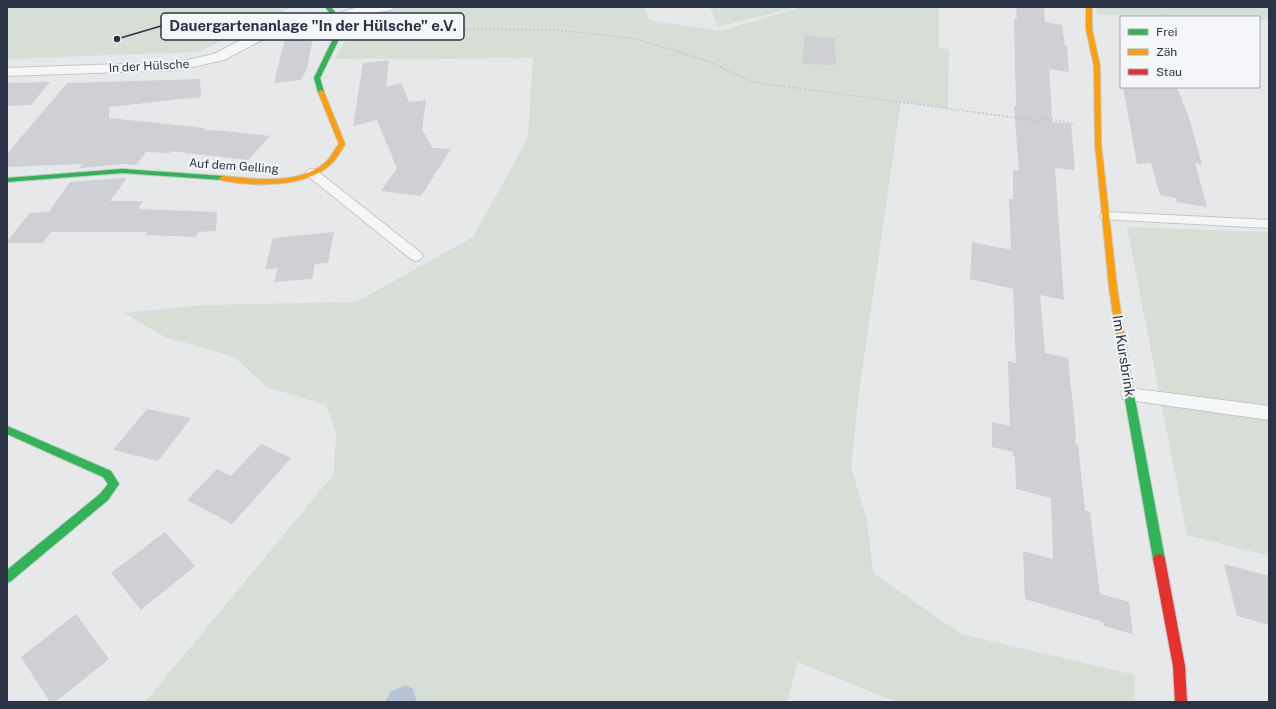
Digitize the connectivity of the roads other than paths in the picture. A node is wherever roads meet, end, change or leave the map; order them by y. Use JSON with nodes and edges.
{"nodes":[{"id":1,"x":310,"y":7,"type":"edge"},
{"id":2,"x":386,"y":7,"type":"edge"},
{"id":3,"x":1089,"y":7,"type":"edge"},
{"id":4,"x":333,"y":12,"type":"edge"},
{"id":5,"x":282,"y":24,"type":"junction"},
{"id":6,"x":7,"y":72,"type":"edge"},
{"id":7,"x":312,"y":173,"type":"junction"},
{"id":8,"x":7,"y":180,"type":"edge"},
{"id":9,"x":1106,"y":216,"type":"junction"},
{"id":10,"x":1269,"y":224,"type":"edge"},
{"id":11,"x":416,"y":256,"type":"dead end"},
{"id":12,"x":1129,"y":394,"type":"junction"},
{"id":13,"x":1269,"y":413,"type":"edge"},
{"id":14,"x":7,"y":430,"type":"edge"},
{"id":15,"x":7,"y":577,"type":"edge"},
{"id":16,"x":1181,"y":702,"type":"edge"}],
"edges":[{"from":1,"to":5,"type":"street","name":"In der Hülsche"},
{"from":2,"to":4,"type":"street","name":"In der Hülsche"},
{"from":3,"to":9,"type":"street","name":"Im Kursbrink"},
{"from":4,"to":5,"type":"street","name":"In der Hülsche"},
{"from":4,"to":7,"type":"street","name":"Auf dem Gelling"},
{"from":5,"to":6,"type":"street","name":"In der Hülsche"},
{"from":7,"to":8,"type":"street","name":"Auf dem Gelling"},
{"from":7,"to":11,"type":"lane"},
{"from":9,"to":10,"type":"lane"},
{"from":9,"to":12,"type":"street","name":"Im Kursbrink"},
{"from":12,"to":13,"type":"lane"},
{"from":12,"to":16,"type":"street","name":"Im Kursbrink"},
{"from":14,"to":15,"type":"street"}]}
